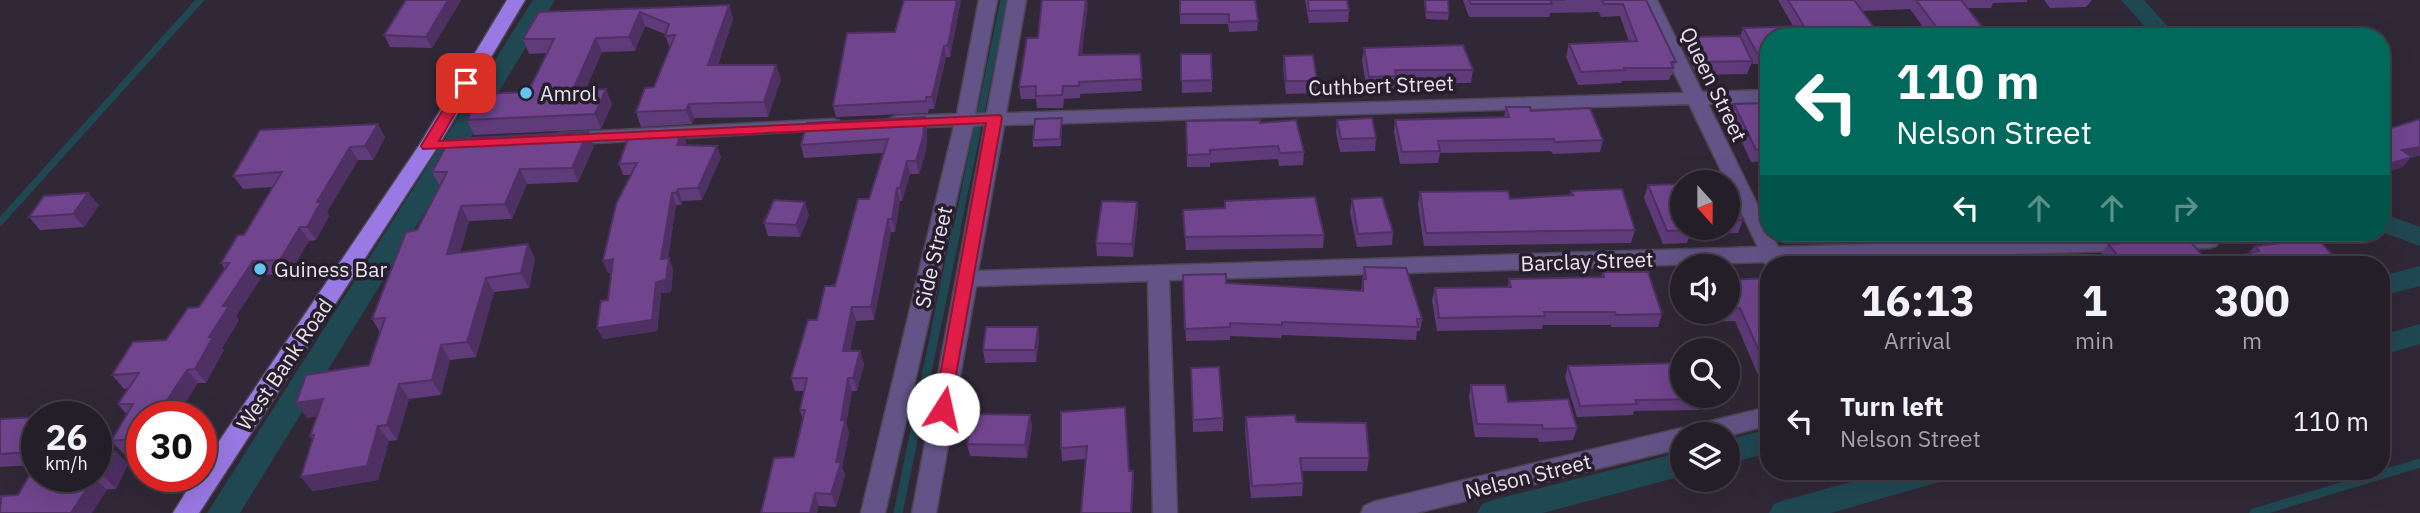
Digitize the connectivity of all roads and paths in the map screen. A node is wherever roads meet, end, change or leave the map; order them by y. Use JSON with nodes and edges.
{"nodes":[{"id":1,"x":516,"y":0,"type":"edge"},
{"id":2,"x":988,"y":0,"type":"edge"},
{"id":3,"x":1017,"y":0,"type":"edge"},
{"id":4,"x":1647,"y":0,"type":"edge"},
{"id":5,"x":1760,"y":96,"type":"edge"},
{"id":6,"x":1695,"y":98,"type":"junction"},
{"id":7,"x":993,"y":118,"type":"junction"},
{"id":8,"x":967,"y":119,"type":"junction"},
{"id":9,"x":883,"y":123,"type":"edge"},
{"id":10,"x":855,"y":124,"type":"edge"},
{"id":11,"x":538,"y":140,"type":"edge"},
{"id":12,"x":456,"y":145,"type":"edge"},
{"id":13,"x":428,"y":146,"type":"junction"},
{"id":14,"x":1760,"y":231,"type":"edge"},
{"id":15,"x":2185,"y":242,"type":"edge"},
{"id":16,"x":1865,"y":256,"type":"edge"},
{"id":17,"x":1760,"y":260,"type":"edge"},
{"id":18,"x":1158,"y":273,"type":"junction"},
{"id":19,"x":966,"y":279,"type":"junction"},
{"id":20,"x":1760,"y":418,"type":"edge"},
{"id":21,"x":1740,"y":423,"type":"edge"},
{"id":22,"x":1670,"y":441,"type":"edge"},
{"id":23,"x":184,"y":513,"type":"edge"},
{"id":24,"x":873,"y":513,"type":"edge"},
{"id":25,"x":924,"y":513,"type":"edge"},
{"id":26,"x":1166,"y":513,"type":"edge"},
{"id":27,"x":1373,"y":513,"type":"edge"}],
"edges":[{"from":1,"to":13,"type":"main road","name":"West Bank Road"},
{"from":2,"to":8,"type":"street","name":"Side Street"},
{"from":3,"to":7,"type":"street"},
{"from":4,"to":6,"type":"street","name":"Queen Street"},
{"from":5,"to":6,"type":"street","name":"Cuthbert Street"},
{"from":6,"to":7,"type":"street","name":"Cuthbert Street"},
{"from":6,"to":14,"type":"street","name":"Queen Street"},
{"from":7,"to":8,"type":"street","name":"Cuthbert Street"},
{"from":7,"to":19,"type":"street"},
{"from":8,"to":9,"type":"street"},
{"from":8,"to":24,"type":"street","name":"Side Street"},
{"from":10,"to":11,"type":"street"},
{"from":12,"to":13,"type":"street"},
{"from":13,"to":23,"type":"main road","name":"West Bank Road"},
{"from":15,"to":16,"type":"street","name":"Barclay Street"},
{"from":17,"to":18,"type":"street","name":"Barclay Street"},
{"from":18,"to":19,"type":"street","name":"Barclay Street"},
{"from":18,"to":26,"type":"street"},
{"from":19,"to":25,"type":"street"},
{"from":20,"to":21,"type":"street"},
{"from":22,"to":27,"type":"street","name":"Nelson Street"}]}
